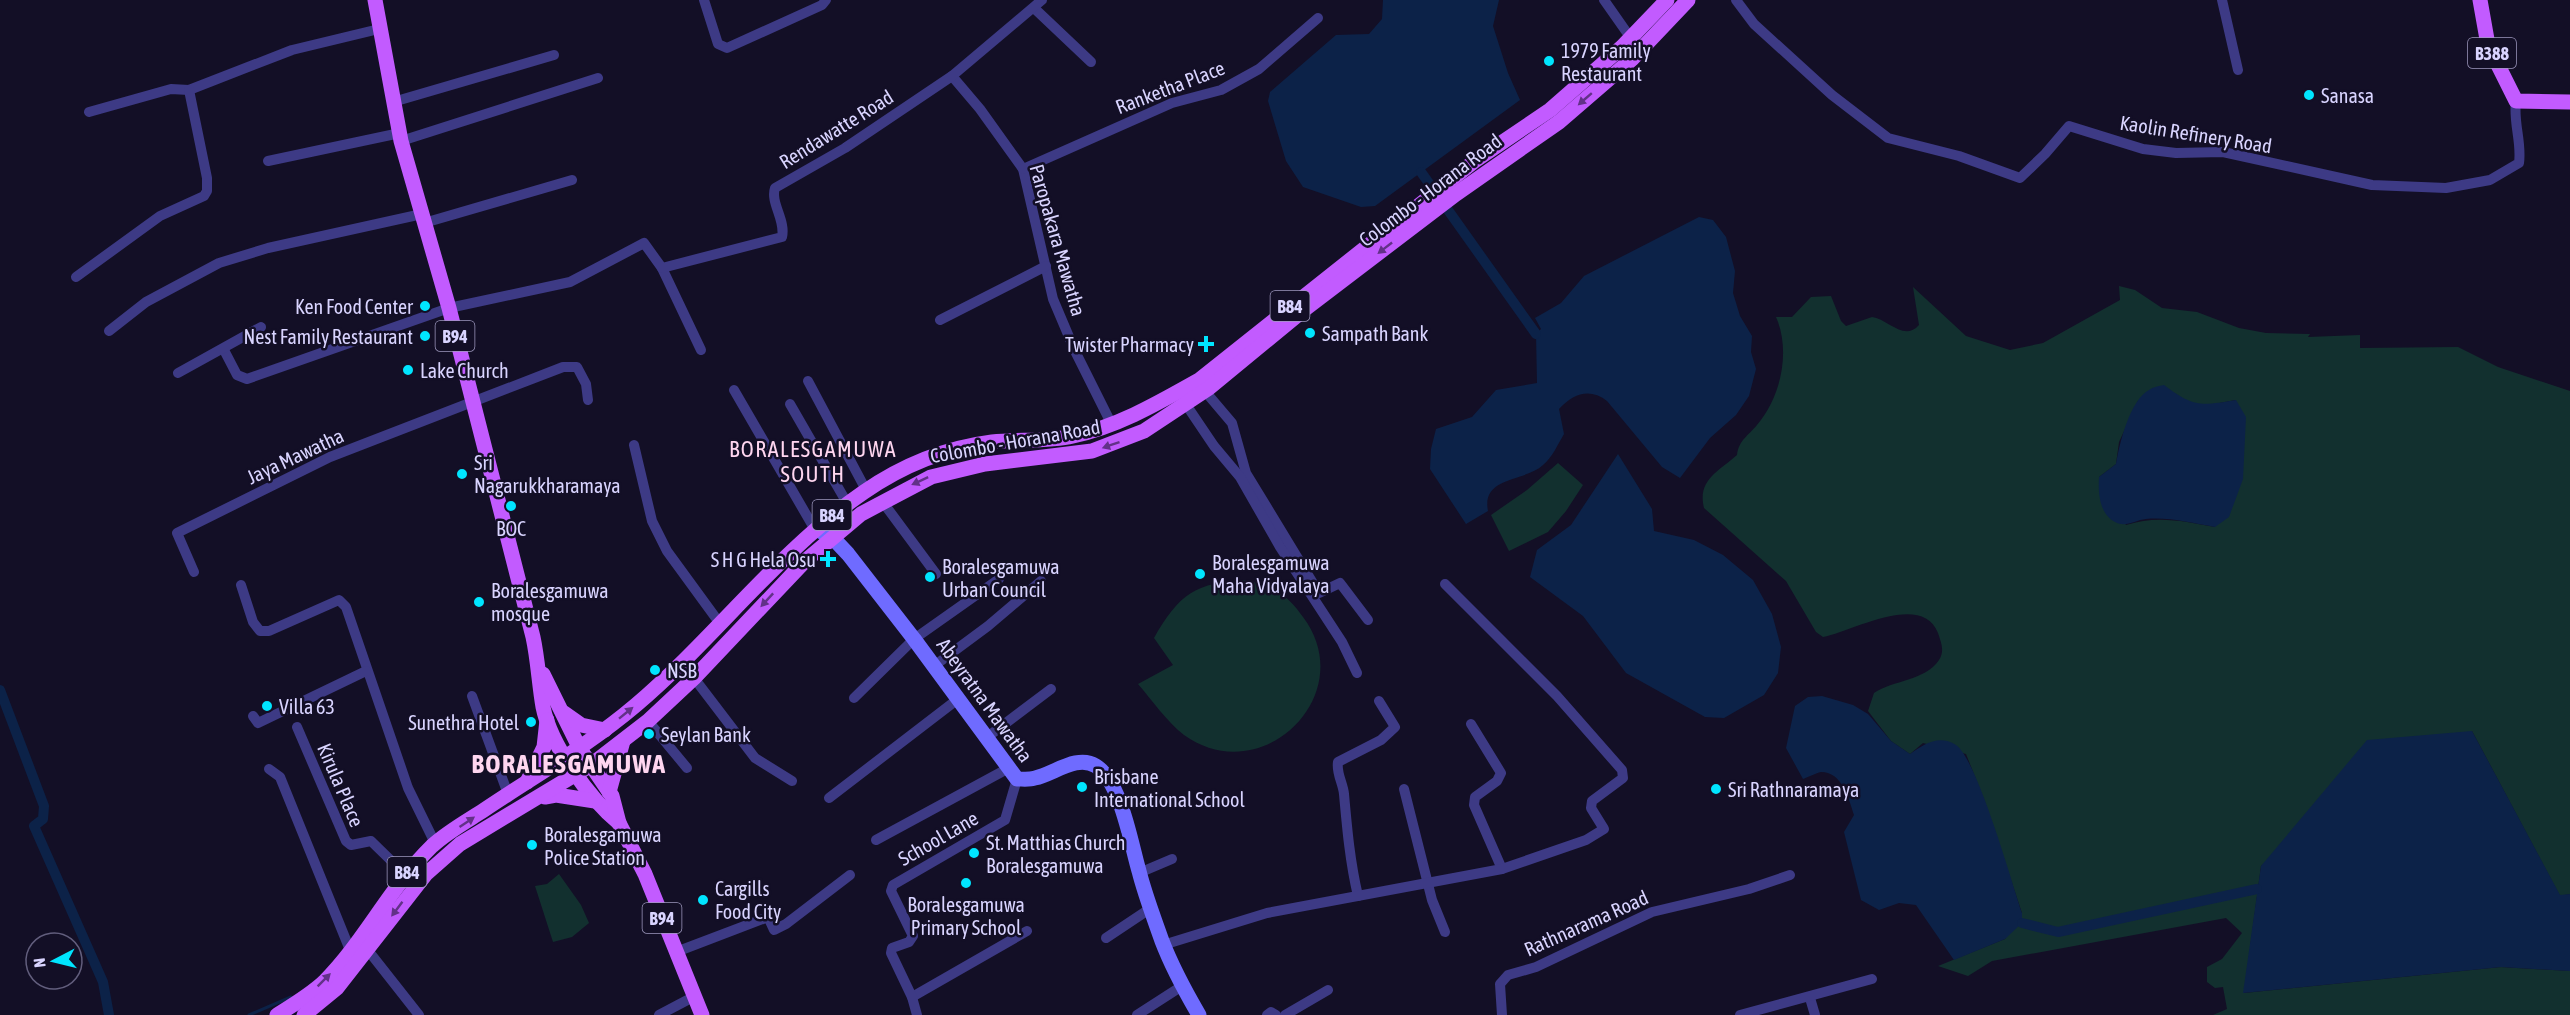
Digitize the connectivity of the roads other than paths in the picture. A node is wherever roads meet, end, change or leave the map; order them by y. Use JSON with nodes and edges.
{"nodes":[{"id":1,"x":375,"y":0,"type":"edge"},
{"id":2,"x":704,"y":0,"type":"edge"},
{"id":3,"x":826,"y":0,"type":"edge"},
{"id":4,"x":1605,"y":0,"type":"edge"},
{"id":5,"x":1667,"y":0,"type":"edge"},
{"id":6,"x":1688,"y":0,"type":"edge"},
{"id":7,"x":1737,"y":0,"type":"edge"},
{"id":8,"x":2222,"y":0,"type":"edge"},
{"id":9,"x":2480,"y":0,"type":"edge"},
{"id":10,"x":1038,"y":4,"type":"edge"},
{"id":11,"x":1318,"y":18,"type":"dead end"},
{"id":12,"x":380,"y":28,"type":"junction"},
{"id":13,"x":1630,"y":37,"type":"junction"},
{"id":14,"x":1643,"y":47,"type":"junction"},
{"id":15,"x":554,"y":55,"type":"dead end"},
{"id":16,"x":1091,"y":62,"type":"dead end"},
{"id":17,"x":2238,"y":70,"type":"dead end"},
{"id":18,"x":952,"y":76,"type":"junction"},
{"id":19,"x":598,"y":78,"type":"dead end"},
{"id":20,"x":189,"y":90,"type":"junction"},
{"id":21,"x":2516,"y":101,"type":"junction"},
{"id":22,"x":393,"y":102,"type":"junction"},
{"id":23,"x":2570,"y":102,"type":"edge"},
{"id":24,"x":89,"y":112,"type":"dead end"},
{"id":25,"x":400,"y":137,"type":"junction"},
{"id":26,"x":268,"y":161,"type":"dead end"},
{"id":27,"x":1023,"y":169,"type":"junction"},
{"id":28,"x":572,"y":180,"type":"dead end"},
{"id":29,"x":1452,"y":188,"type":"junction"},
{"id":30,"x":1428,"y":207,"type":"junction"},
{"id":31,"x":423,"y":219,"type":"junction"},
{"id":32,"x":1046,"y":266,"type":"junction"},
{"id":33,"x":662,"y":268,"type":"junction"},
{"id":34,"x":76,"y":277,"type":"dead end"},
{"id":35,"x":448,"y":308,"type":"junction"},
{"id":36,"x":940,"y":320,"type":"dead end"},
{"id":37,"x":261,"y":327,"type":"dead end"},
{"id":38,"x":109,"y":331,"type":"dead end"},
{"id":39,"x":224,"y":350,"type":"junction"},
{"id":40,"x":701,"y":350,"type":"dead end"},
{"id":41,"x":178,"y":373,"type":"dead end"},
{"id":42,"x":808,"y":381,"type":"dead end"},
{"id":43,"x":734,"y":390,"type":"dead end"},
{"id":44,"x":1204,"y":390,"type":"junction"},
{"id":45,"x":588,"y":400,"type":"dead end"},
{"id":46,"x":472,"y":404,"type":"junction"},
{"id":47,"x":790,"y":404,"type":"dead end"},
{"id":48,"x":1185,"y":404,"type":"junction"},
{"id":49,"x":1112,"y":425,"type":"junction"},
{"id":50,"x":634,"y":445,"type":"dead end"},
{"id":51,"x":866,"y":490,"type":"junction"},
{"id":52,"x":882,"y":501,"type":"junction"},
{"id":53,"x":848,"y":503,"type":"junction"},
{"id":54,"x":814,"y":528,"type":"junction"},
{"id":55,"x":832,"y":537,"type":"junction"},
{"id":56,"x":194,"y":572,"type":"dead end"},
{"id":57,"x":936,"y":574,"type":"dead end"},
{"id":58,"x":999,"y":579,"type":"dead end"},
{"id":59,"x":1041,"y":581,"type":"dead end"},
{"id":60,"x":1445,"y":584,"type":"dead end"},
{"id":61,"x":241,"y":585,"type":"dead end"},
{"id":62,"x":1368,"y":620,"type":"dead end"},
{"id":63,"x":721,"y":625,"type":"junction"},
{"id":64,"x":914,"y":639,"type":"junction"},
{"id":65,"x":934,"y":666,"type":"junction"},
{"id":66,"x":366,"y":671,"type":"junction"},
{"id":67,"x":540,"y":671,"type":"junction"},
{"id":68,"x":1357,"y":673,"type":"dead end"},
{"id":69,"x":694,"y":678,"type":"junction"},
{"id":70,"x":1050,"y":689,"type":"dead end"},
{"id":71,"x":471,"y":696,"type":"dead end"},
{"id":72,"x":854,"y":698,"type":"dead end"},
{"id":73,"x":958,"y":699,"type":"junction"},
{"id":74,"x":1379,"y":701,"type":"dead end"},
{"id":75,"x":562,"y":711,"type":"junction"},
{"id":76,"x":253,"y":716,"type":"dead end"},
{"id":77,"x":547,"y":719,"type":"junction"},
{"id":78,"x":648,"y":721,"type":"junction"},
{"id":79,"x":1471,"y":724,"type":"dead end"},
{"id":80,"x":297,"y":727,"type":"dead end"},
{"id":81,"x":605,"y":730,"type":"junction"},
{"id":82,"x":986,"y":738,"type":"junction"},
{"id":83,"x":623,"y":741,"type":"junction"},
{"id":84,"x":580,"y":749,"type":"junction"},
{"id":85,"x":566,"y":759,"type":"junction"},
{"id":86,"x":591,"y":765,"type":"junction"},
{"id":87,"x":687,"y":768,"type":"dead end"},
{"id":88,"x":269,"y":769,"type":"dead end"},
{"id":89,"x":1012,"y":774,"type":"junction"},
{"id":90,"x":576,"y":775,"type":"junction"},
{"id":91,"x":792,"y":781,"type":"dead end"},
{"id":92,"x":527,"y":782,"type":"junction"},
{"id":93,"x":1404,"y":789,"type":"dead end"},
{"id":94,"x":609,"y":792,"type":"junction"},
{"id":95,"x":508,"y":794,"type":"junction"},
{"id":96,"x":537,"y":798,"type":"junction"},
{"id":97,"x":829,"y":798,"type":"dead end"},
{"id":98,"x":595,"y":801,"type":"junction"},
{"id":99,"x":619,"y":823,"type":"junction"},
{"id":100,"x":876,"y":840,"type":"dead end"},
{"id":101,"x":435,"y":843,"type":"junction"},
{"id":102,"x":1172,"y":859,"type":"dead end"},
{"id":103,"x":1502,"y":869,"type":"junction"},
{"id":104,"x":1139,"y":873,"type":"junction"},
{"id":105,"x":850,"y":875,"type":"dead end"},
{"id":106,"x":1790,"y":875,"type":"dead end"},
{"id":107,"x":410,"y":879,"type":"junction"},
{"id":108,"x":1428,"y":882,"type":"junction"},
{"id":109,"x":1358,"y":896,"type":"junction"},
{"id":110,"x":1151,"y":908,"type":"junction"},
{"id":111,"x":1027,"y":931,"type":"dead end"},
{"id":112,"x":1445,"y":932,"type":"dead end"},
{"id":113,"x":1106,"y":938,"type":"dead end"},
{"id":114,"x":1163,"y":945,"type":"junction"},
{"id":115,"x":367,"y":949,"type":"junction"},
{"id":116,"x":350,"y":950,"type":"junction"},
{"id":117,"x":676,"y":952,"type":"junction"},
{"id":118,"x":1872,"y":979,"type":"dead end"},
{"id":119,"x":1182,"y":986,"type":"junction"},
{"id":120,"x":1328,"y":990,"type":"dead end"},
{"id":121,"x":695,"y":996,"type":"junction"},
{"id":122,"x":912,"y":997,"type":"junction"},
{"id":123,"x":1810,"y":998,"type":"junction"},
{"id":124,"x":277,"y":1015,"type":"edge"},
{"id":125,"x":304,"y":1015,"type":"edge"},
{"id":126,"x":419,"y":1015,"type":"edge"},
{"id":127,"x":659,"y":1015,"type":"edge"},
{"id":128,"x":702,"y":1015,"type":"edge"},
{"id":129,"x":916,"y":1015,"type":"edge"},
{"id":130,"x":1137,"y":1015,"type":"edge"},
{"id":131,"x":1199,"y":1015,"type":"edge"},
{"id":132,"x":1267,"y":1015,"type":"edge"},
{"id":133,"x":1276,"y":1015,"type":"edge"},
{"id":134,"x":1285,"y":1015,"type":"edge"},
{"id":135,"x":1502,"y":1015,"type":"edge"},
{"id":136,"x":1740,"y":1015,"type":"edge"},
{"id":137,"x":1815,"y":1015,"type":"edge"}],
"edges":[{"from":1,"to":12,"type":"main road","number":"B94"},
{"from":2,"to":3,"type":"street"},
{"from":4,"to":13,"type":"street"},
{"from":5,"to":13,"type":"main road","name":"Colombo - Horana Road","number":"B84"},
{"from":6,"to":14,"type":"main road","name":"Colombo - Horana Road","number":"B84"},
{"from":7,"to":21,"type":"street","name":"Kaolin Refinery Road"},
{"from":8,"to":17,"type":"street"},
{"from":9,"to":21,"type":"main road","number":"B388"},
{"from":10,"to":16,"type":"street"},
{"from":10,"to":18,"type":"street","name":"Rendawatte Road"},
{"from":11,"to":27,"type":"street","name":"Ranketha Place"},
{"from":12,"to":20,"type":"street"},
{"from":12,"to":22,"type":"main road","number":"B94"},
{"from":13,"to":14,"type":"street"},
{"from":13,"to":29,"type":"main road","name":"Colombo - Horana Road","number":"B84"},
{"from":14,"to":29,"type":"main road","name":"Colombo - Horana Road","number":"B84","one_way":true},
{"from":15,"to":22,"type":"street"},
{"from":18,"to":27,"type":"street","name":"Paropakara Mawatha"},
{"from":18,"to":33,"type":"street","name":"Rendawatte Road"},
{"from":19,"to":25,"type":"street"},
{"from":20,"to":24,"type":"street"},
{"from":20,"to":34,"type":"street"},
{"from":21,"to":23,"type":"main road"},
{"from":22,"to":25,"type":"main road","number":"B94"},
{"from":25,"to":26,"type":"street"},
{"from":25,"to":31,"type":"main road","number":"B94"},
{"from":27,"to":32,"type":"street","name":"Paropakara Mawatha"},
{"from":28,"to":31,"type":"street"},
{"from":29,"to":30,"type":"main road","name":"Colombo - Horana Road","number":"B84"},
{"from":30,"to":44,"type":"main road","name":"Colombo - Horana Road","number":"B84","one_way":true},
{"from":30,"to":49,"type":"main road","name":"Colombo - Horana Road","number":"B84"},
{"from":31,"to":35,"type":"main road","number":"B94"},
{"from":31,"to":38,"type":"street"},
{"from":32,"to":36,"type":"street"},
{"from":32,"to":49,"type":"street","name":"Paropakara Mawatha"},
{"from":33,"to":35,"type":"street"},
{"from":33,"to":40,"type":"street"},
{"from":35,"to":39,"type":"street"},
{"from":35,"to":46,"type":"main road","number":"B94"},
{"from":37,"to":39,"type":"street"},
{"from":39,"to":41,"type":"street"},
{"from":42,"to":51,"type":"street"},
{"from":43,"to":54,"type":"street"},
{"from":44,"to":48,"type":"main road","name":"Colombo - Horana Road","number":"B84"},
{"from":44,"to":62,"type":"street"},
{"from":45,"to":46,"type":"street"},
{"from":46,"to":56,"type":"street","name":"Jaya Mawatha"},
{"from":46,"to":67,"type":"main road","number":"B94"},
{"from":47,"to":53,"type":"street"},
{"from":48,"to":52,"type":"main road","name":"Colombo - Horana Road","number":"B84","one_way":true},
{"from":48,"to":68,"type":"street"},
{"from":49,"to":51,"type":"main road","name":"Colombo - Horana Road","number":"B84"},
{"from":50,"to":63,"type":"street"},
{"from":51,"to":53,"type":"main road","name":"Colombo - Horana Road","number":"B84"},
{"from":52,"to":55,"type":"main road","name":"Colombo - Horana Road","number":"B84"},
{"from":52,"to":57,"type":"street"},
{"from":53,"to":54,"type":"main road","name":"Colombo - Horana Road","number":"B84"},
{"from":54,"to":55,"type":"street"},
{"from":54,"to":63,"type":"main road","name":"Colombo - Horana Road","number":"B84"},
{"from":55,"to":64,"type":"street","name":"Abeyratna Mawatha"},
{"from":55,"to":69,"type":"main road","name":"Colombo - Horana Road","number":"B84","one_way":true},
{"from":58,"to":64,"type":"street"},
{"from":59,"to":65,"type":"street"},
{"from":60,"to":103,"type":"street"},
{"from":61,"to":66,"type":"street"},
{"from":81,"to":63,"type":"main road","name":"Colombo - Horana Road","number":"B84","one_way":true},
{"from":64,"to":65,"type":"street","name":"Abeyratna Mawatha"},
{"from":64,"to":72,"type":"street"},
{"from":65,"to":73,"type":"street","name":"Abeyratna Mawatha"},
{"from":66,"to":76,"type":"street"},
{"from":66,"to":101,"type":"street"},
{"from":67,"to":75,"type":"main road","number":"B94"},
{"from":67,"to":77,"type":"main road","number":"B94"},
{"from":69,"to":78,"type":"main road","name":"Colombo - Horana Road","number":"B84"},
{"from":69,"to":91,"type":"street"},
{"from":70,"to":82,"type":"street"},
{"from":71,"to":95,"type":"street"},
{"from":73,"to":82,"type":"street","name":"Abeyratna Mawatha"},
{"from":73,"to":97,"type":"street"},
{"from":74,"to":109,"type":"street"},
{"from":75,"to":81,"type":"main road"},
{"from":75,"to":84,"type":"main road","number":"B94"},
{"from":77,"to":85,"type":"main road","number":"B94"},
{"from":77,"to":92,"type":"main road"},
{"from":78,"to":83,"type":"main road","name":"Colombo - Horana Road","number":"B84"},
{"from":78,"to":87,"type":"street"},
{"from":79,"to":103,"type":"street"},
{"from":80,"to":107,"type":"street","name":"Kirula Place"},
{"from":81,"to":84,"type":"main road","name":"Colombo - Horana Road","number":"B84"},
{"from":82,"to":89,"type":"street","name":"Abeyratna Mawatha"},
{"from":83,"to":86,"type":"main road","name":"Colombo - Horana Road","number":"B84"},
{"from":83,"to":94,"type":"main road"},
{"from":84,"to":85,"type":"main road","number":"B84"},
{"from":84,"to":86,"type":"main road","number":"B94"},
{"from":85,"to":90,"type":"main road","number":"B94"},
{"from":85,"to":92,"type":"main road","number":"B84"},
{"from":86,"to":90,"type":"main road","number":"B84"},
{"from":86,"to":94,"type":"main road","number":"B94"},
{"from":88,"to":116,"type":"street"},
{"from":89,"to":100,"type":"street"},
{"from":89,"to":104,"type":"street","name":"Abeyratna Mawatha"},
{"from":89,"to":122,"type":"street","name":"School Lane"},
{"from":90,"to":96,"type":"main road","number":"B84"},
{"from":90,"to":98,"type":"main road","number":"B94"},
{"from":92,"to":95,"type":"main road","number":"B84"},
{"from":93,"to":108,"type":"street"},
{"from":94,"to":99,"type":"main road","number":"B94"},
{"from":101,"to":95,"type":"main road","number":"B84","one_way":true},
{"from":96,"to":98,"type":"main road"},
{"from":96,"to":107,"type":"main road","number":"B84"},
{"from":98,"to":99,"type":"main road","number":"B94"},
{"from":99,"to":117,"type":"main road","number":"B94"},
{"from":101,"to":107,"type":"main road","number":"B84"},
{"from":102,"to":104,"type":"street"},
{"from":103,"to":108,"type":"street"},
{"from":104,"to":110,"type":"street","name":"Abeyratna Mawatha"},
{"from":105,"to":117,"type":"street"},
{"from":106,"to":135,"type":"street","name":"Rathnarama Road"},
{"from":107,"to":115,"type":"main road","number":"B84","one_way":true},
{"from":107,"to":116,"type":"main road","number":"B84"},
{"from":108,"to":109,"type":"street"},
{"from":108,"to":112,"type":"street"},
{"from":109,"to":114,"type":"street"},
{"from":110,"to":113,"type":"street"},
{"from":110,"to":114,"type":"street","name":"Abeyratna Mawatha"},
{"from":111,"to":122,"type":"street"},
{"from":114,"to":119,"type":"street","name":"Abeyratna Mawatha"},
{"from":115,"to":125,"type":"main road","number":"B84"},
{"from":115,"to":126,"type":"street"},
{"from":124,"to":116,"type":"main road","number":"B84","one_way":true},
{"from":117,"to":121,"type":"main road","number":"B94"},
{"from":118,"to":123,"type":"street"},
{"from":119,"to":130,"type":"street"},
{"from":119,"to":131,"type":"street","name":"Abeyratna Mawatha"},
{"from":120,"to":134,"type":"street"},
{"from":121,"to":127,"type":"street"},
{"from":121,"to":128,"type":"main road","number":"B94"},
{"from":122,"to":129,"type":"street","name":"School Lane"},
{"from":123,"to":136,"type":"street"},
{"from":123,"to":137,"type":"street"},
{"from":132,"to":133,"type":"street"}]}
